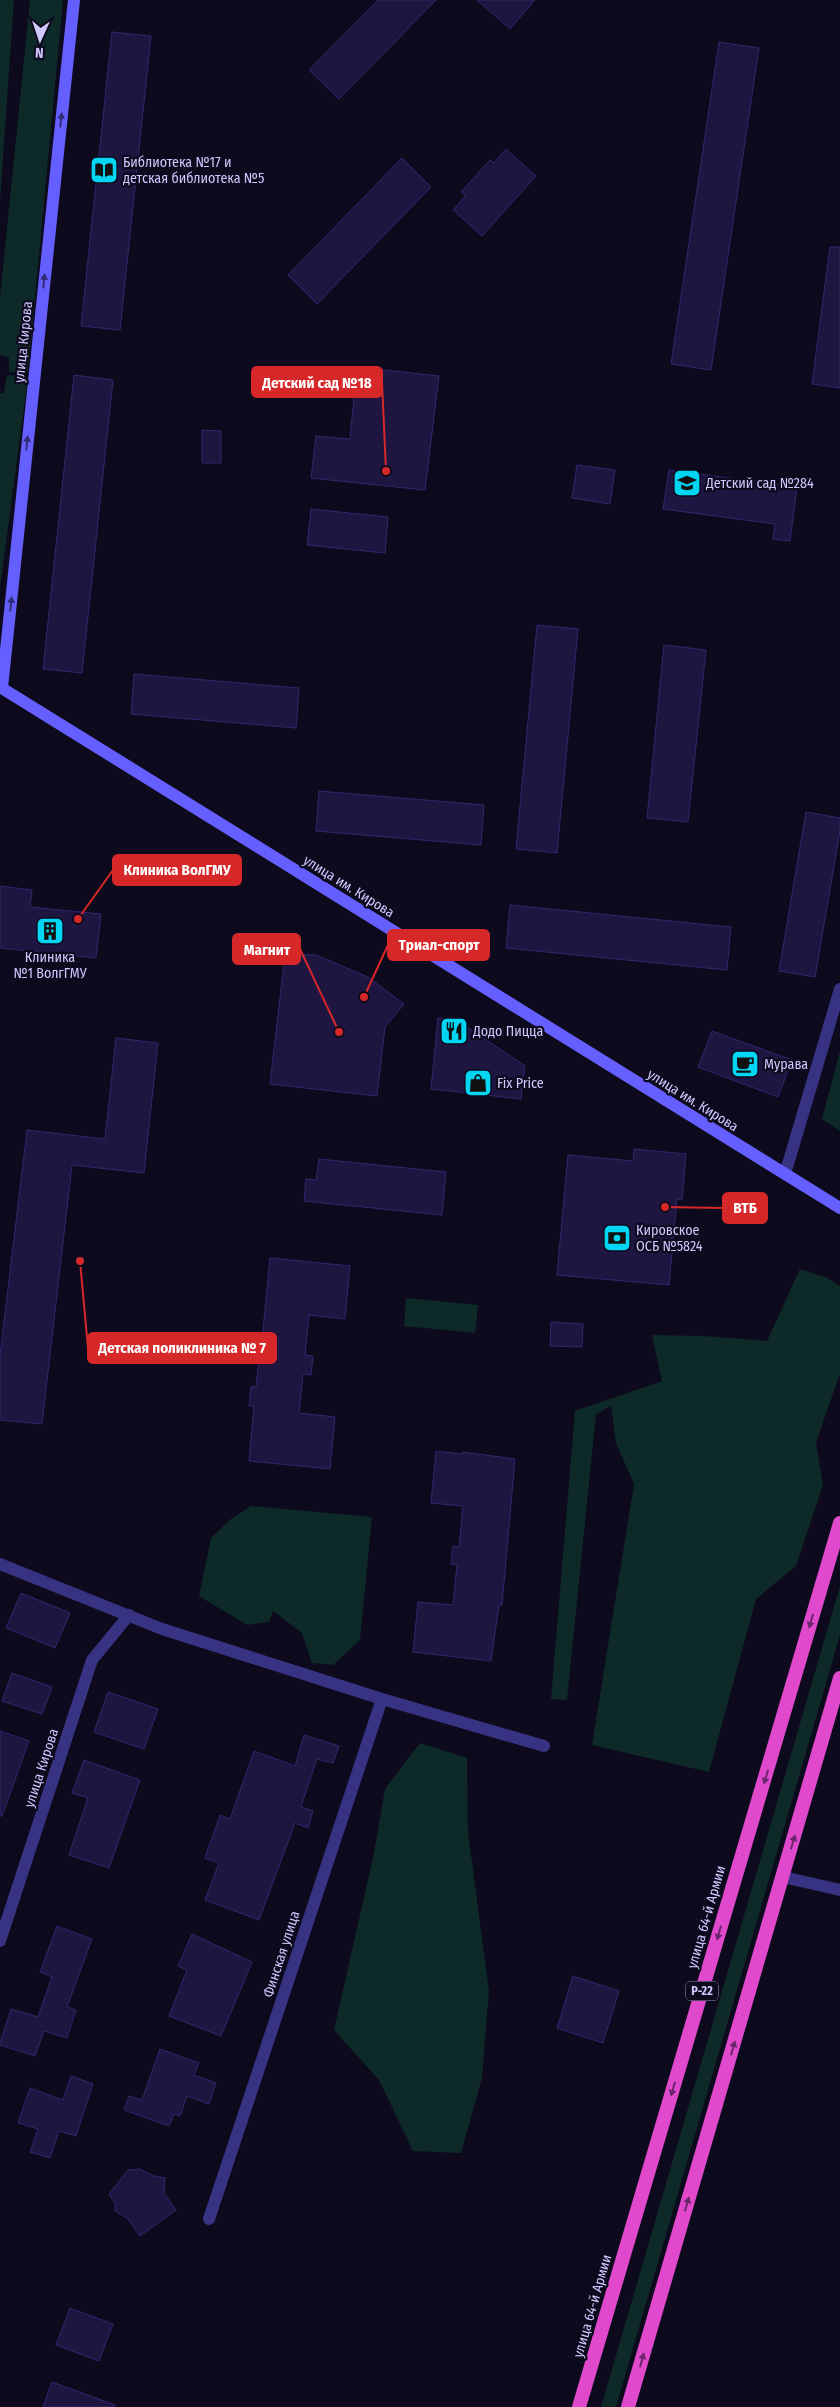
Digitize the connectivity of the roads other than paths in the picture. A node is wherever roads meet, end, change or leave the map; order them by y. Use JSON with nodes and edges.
{"nodes":[{"id":1,"x":74,"y":0,"type":"edge"},
{"id":2,"x":1,"y":687,"type":"edge"},
{"id":3,"x":840,"y":989,"type":"edge"},
{"id":4,"x":785,"y":1174,"type":"junction"},
{"id":5,"x":840,"y":1208,"type":"edge"},
{"id":6,"x":840,"y":1523,"type":"edge"},
{"id":7,"x":0,"y":1564,"type":"edge"},
{"id":8,"x":129,"y":1615,"type":"junction"},
{"id":9,"x":840,"y":1678,"type":"edge"},
{"id":10,"x":382,"y":1699,"type":"junction"},
{"id":11,"x":544,"y":1746,"type":"dead end"},
{"id":12,"x":783,"y":1877,"type":"junction"},
{"id":13,"x":840,"y":1890,"type":"edge"},
{"id":14,"x":0,"y":1941,"type":"edge"},
{"id":15,"x":209,"y":2219,"type":"dead end"},
{"id":16,"x":579,"y":2407,"type":"edge"},
{"id":17,"x":628,"y":2407,"type":"edge"}],
"edges":[{"from":2,"to":1,"type":"main road","name":"улица Кирова","one_way":true},
{"from":2,"to":4,"type":"main road","name":"улица им. Кирова"},
{"from":3,"to":4,"type":"street"},
{"from":4,"to":5,"type":"main road","name":"улица им. Кирова"},
{"from":6,"to":16,"type":"highway","name":"улица 64-й Армии","number":"Р-22","one_way":true},
{"from":7,"to":8,"type":"street"},
{"from":8,"to":10,"type":"street"},
{"from":8,"to":14,"type":"street","name":"улица Кирова"},
{"from":12,"to":9,"type":"highway","one_way":true},
{"from":10,"to":11,"type":"street"},
{"from":10,"to":15,"type":"street","name":"Финская улица"},
{"from":12,"to":13,"type":"street"},
{"from":17,"to":12,"type":"highway","one_way":true}]}
